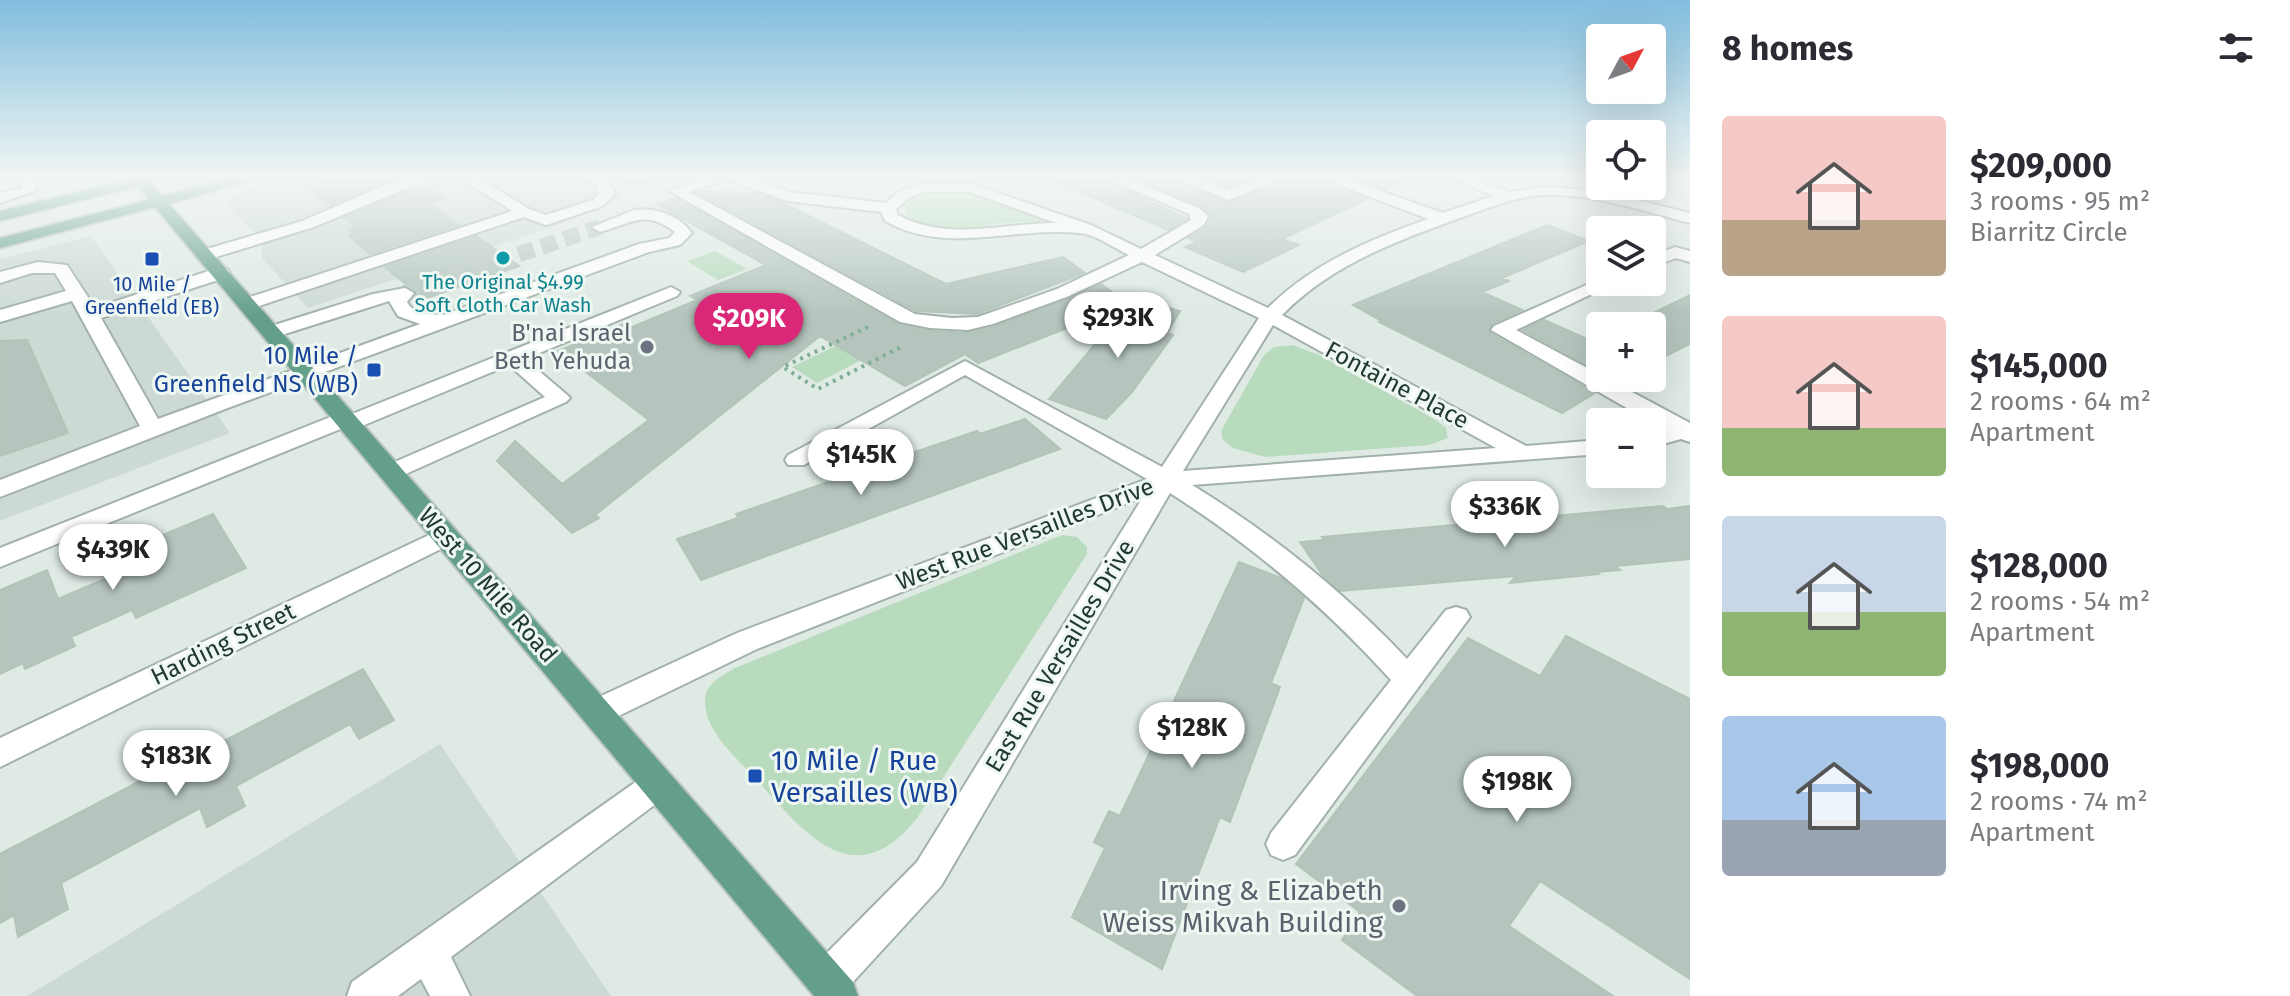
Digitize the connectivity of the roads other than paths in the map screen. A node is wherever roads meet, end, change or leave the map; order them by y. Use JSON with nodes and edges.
{"nodes":[{"id":1,"x":64,"y":221,"type":"edge"},
{"id":2,"x":185,"y":221,"type":"edge"},
{"id":3,"x":314,"y":221,"type":"edge"},
{"id":4,"x":495,"y":221,"type":"edge"},
{"id":5,"x":618,"y":221,"type":"edge"},
{"id":6,"x":620,"y":221,"type":"edge"},
{"id":7,"x":666,"y":221,"type":"edge"},
{"id":8,"x":731,"y":221,"type":"edge"},
{"id":9,"x":896,"y":221,"type":"edge"},
{"id":10,"x":1067,"y":221,"type":"edge"},
{"id":11,"x":1198,"y":221,"type":"edge"},
{"id":12,"x":1438,"y":221,"type":"edge"},
{"id":13,"x":600,"y":227,"type":"tunnel mouth"},
{"id":14,"x":1085,"y":228,"type":"junction"},
{"id":15,"x":0,"y":243,"type":"edge"},
{"id":16,"x":645,"y":248,"type":"junction"},
{"id":17,"x":1146,"y":255,"type":"junction"},
{"id":18,"x":1666,"y":256,"type":"edge"},
{"id":19,"x":1690,"y":257,"type":"edge"},
{"id":20,"x":214,"y":264,"type":"junction"},
{"id":21,"x":0,"y":278,"type":"edge"},
{"id":22,"x":671,"y":292,"type":"dead end"},
{"id":23,"x":1586,"y":292,"type":"edge"},
{"id":24,"x":76,"y":294,"type":"junction"},
{"id":25,"x":247,"y":304,"type":"junction"},
{"id":26,"x":0,"y":316,"type":"edge"},
{"id":27,"x":90,"y":316,"type":"junction"},
{"id":28,"x":1270,"y":316,"type":"junction"},
{"id":29,"x":444,"y":321,"type":"junction"},
{"id":30,"x":272,"y":332,"type":"junction"},
{"id":31,"x":511,"y":357,"type":"junction"},
{"id":32,"x":305,"y":372,"type":"junction"},
{"id":33,"x":348,"y":421,"type":"junction"},
{"id":34,"x":153,"y":430,"type":"junction"},
{"id":35,"x":1688,"y":432,"type":"edge"},
{"id":36,"x":1666,"y":437,"type":"edge"},
{"id":37,"x":1586,"y":448,"type":"edge"},
{"id":38,"x":1524,"y":454,"type":"junction"},
{"id":39,"x":796,"y":460,"type":"dead end"},
{"id":40,"x":391,"y":472,"type":"junction"},
{"id":41,"x":1166,"y":480,"type":"junction"},
{"id":42,"x":0,"y":489,"type":"edge"},
{"id":43,"x":446,"y":536,"type":"junction"},
{"id":44,"x":0,"y":558,"type":"edge"},
{"id":45,"x":1456,"y":617,"type":"dead end"},
{"id":46,"x":1408,"y":679,"type":"junction"},
{"id":47,"x":597,"y":712,"type":"junction"},
{"id":48,"x":0,"y":753,"type":"edge"},
{"id":49,"x":658,"y":784,"type":"junction"},
{"id":50,"x":1283,"y":844,"type":"dead end"},
{"id":51,"x":427,"y":952,"type":"junction"},
{"id":52,"x":833,"y":989,"type":"edge"},
{"id":53,"x":366,"y":996,"type":"edge"},
{"id":54,"x":451,"y":996,"type":"edge"}],
"edges":[{"from":1,"to":15,"type":"main road"},
{"from":2,"to":20,"type":"main road","name":"West 10 Mile Road"},
{"from":3,"to":20,"type":"street"},
{"from":4,"to":25,"type":"street"},
{"from":5,"to":13,"type":"street"},
{"from":6,"to":16,"type":"street"},
{"from":7,"to":16,"type":"street"},
{"from":8,"to":17,"type":"street"},
{"from":9,"to":14,"type":"street"},
{"from":10,"to":14,"type":"street","name":"Fontaine Place"},
{"from":11,"to":17,"type":"street"},
{"from":12,"to":28,"type":"street","name":"West Rue Versailles Drive"},
{"from":14,"to":17,"type":"street","name":"Fontaine Place"},
{"from":16,"to":29,"type":"street"},
{"from":17,"to":28,"type":"street","name":"Fontaine Place"},
{"from":18,"to":19,"type":"street"},
{"from":20,"to":25,"type":"main road","name":"West 10 Mile Road"},
{"from":20,"to":27,"type":"street"},
{"from":21,"to":24,"type":"street"},
{"from":22,"to":31,"type":"street"},
{"from":23,"to":35,"type":"street"},
{"from":24,"to":26,"type":"street"},
{"from":24,"to":27,"type":"street"},
{"from":25,"to":30,"type":"main road","name":"West 10 Mile Road"},
{"from":27,"to":34,"type":"street"},
{"from":28,"to":38,"type":"street","name":"Fontaine Place"},
{"from":28,"to":41,"type":"street","name":"West Rue Versailles Drive"},
{"from":29,"to":30,"type":"street"},
{"from":29,"to":32,"type":"street"},
{"from":30,"to":32,"type":"main road","name":"West 10 Mile Road"},
{"from":31,"to":33,"type":"street"},
{"from":31,"to":40,"type":"street"},
{"from":32,"to":33,"type":"main road","name":"West 10 Mile Road"},
{"from":32,"to":34,"type":"street"},
{"from":33,"to":40,"type":"main road","name":"West 10 Mile Road"},
{"from":33,"to":44,"type":"street"},
{"from":34,"to":42,"type":"street"},
{"from":35,"to":36,"type":"street"},
{"from":37,"to":38,"type":"street"},
{"from":38,"to":41,"type":"street"},
{"from":39,"to":41,"type":"street"},
{"from":40,"to":43,"type":"main road","name":"West 10 Mile Road"},
{"from":41,"to":46,"type":"street"},
{"from":41,"to":47,"type":"street","name":"West Rue Versailles Drive"},
{"from":41,"to":52,"type":"street","name":"East Rue Versailles Drive"},
{"from":43,"to":47,"type":"main road","name":"West 10 Mile Road"},
{"from":43,"to":48,"type":"street","name":"Harding Street"},
{"from":45,"to":46,"type":"street"},
{"from":46,"to":50,"type":"street"},
{"from":47,"to":49,"type":"main road","name":"West 10 Mile Road"},
{"from":49,"to":51,"type":"street"},
{"from":49,"to":52,"type":"main road","name":"West 10 Mile Road"},
{"from":51,"to":53,"type":"street"},
{"from":51,"to":54,"type":"street"}]}
